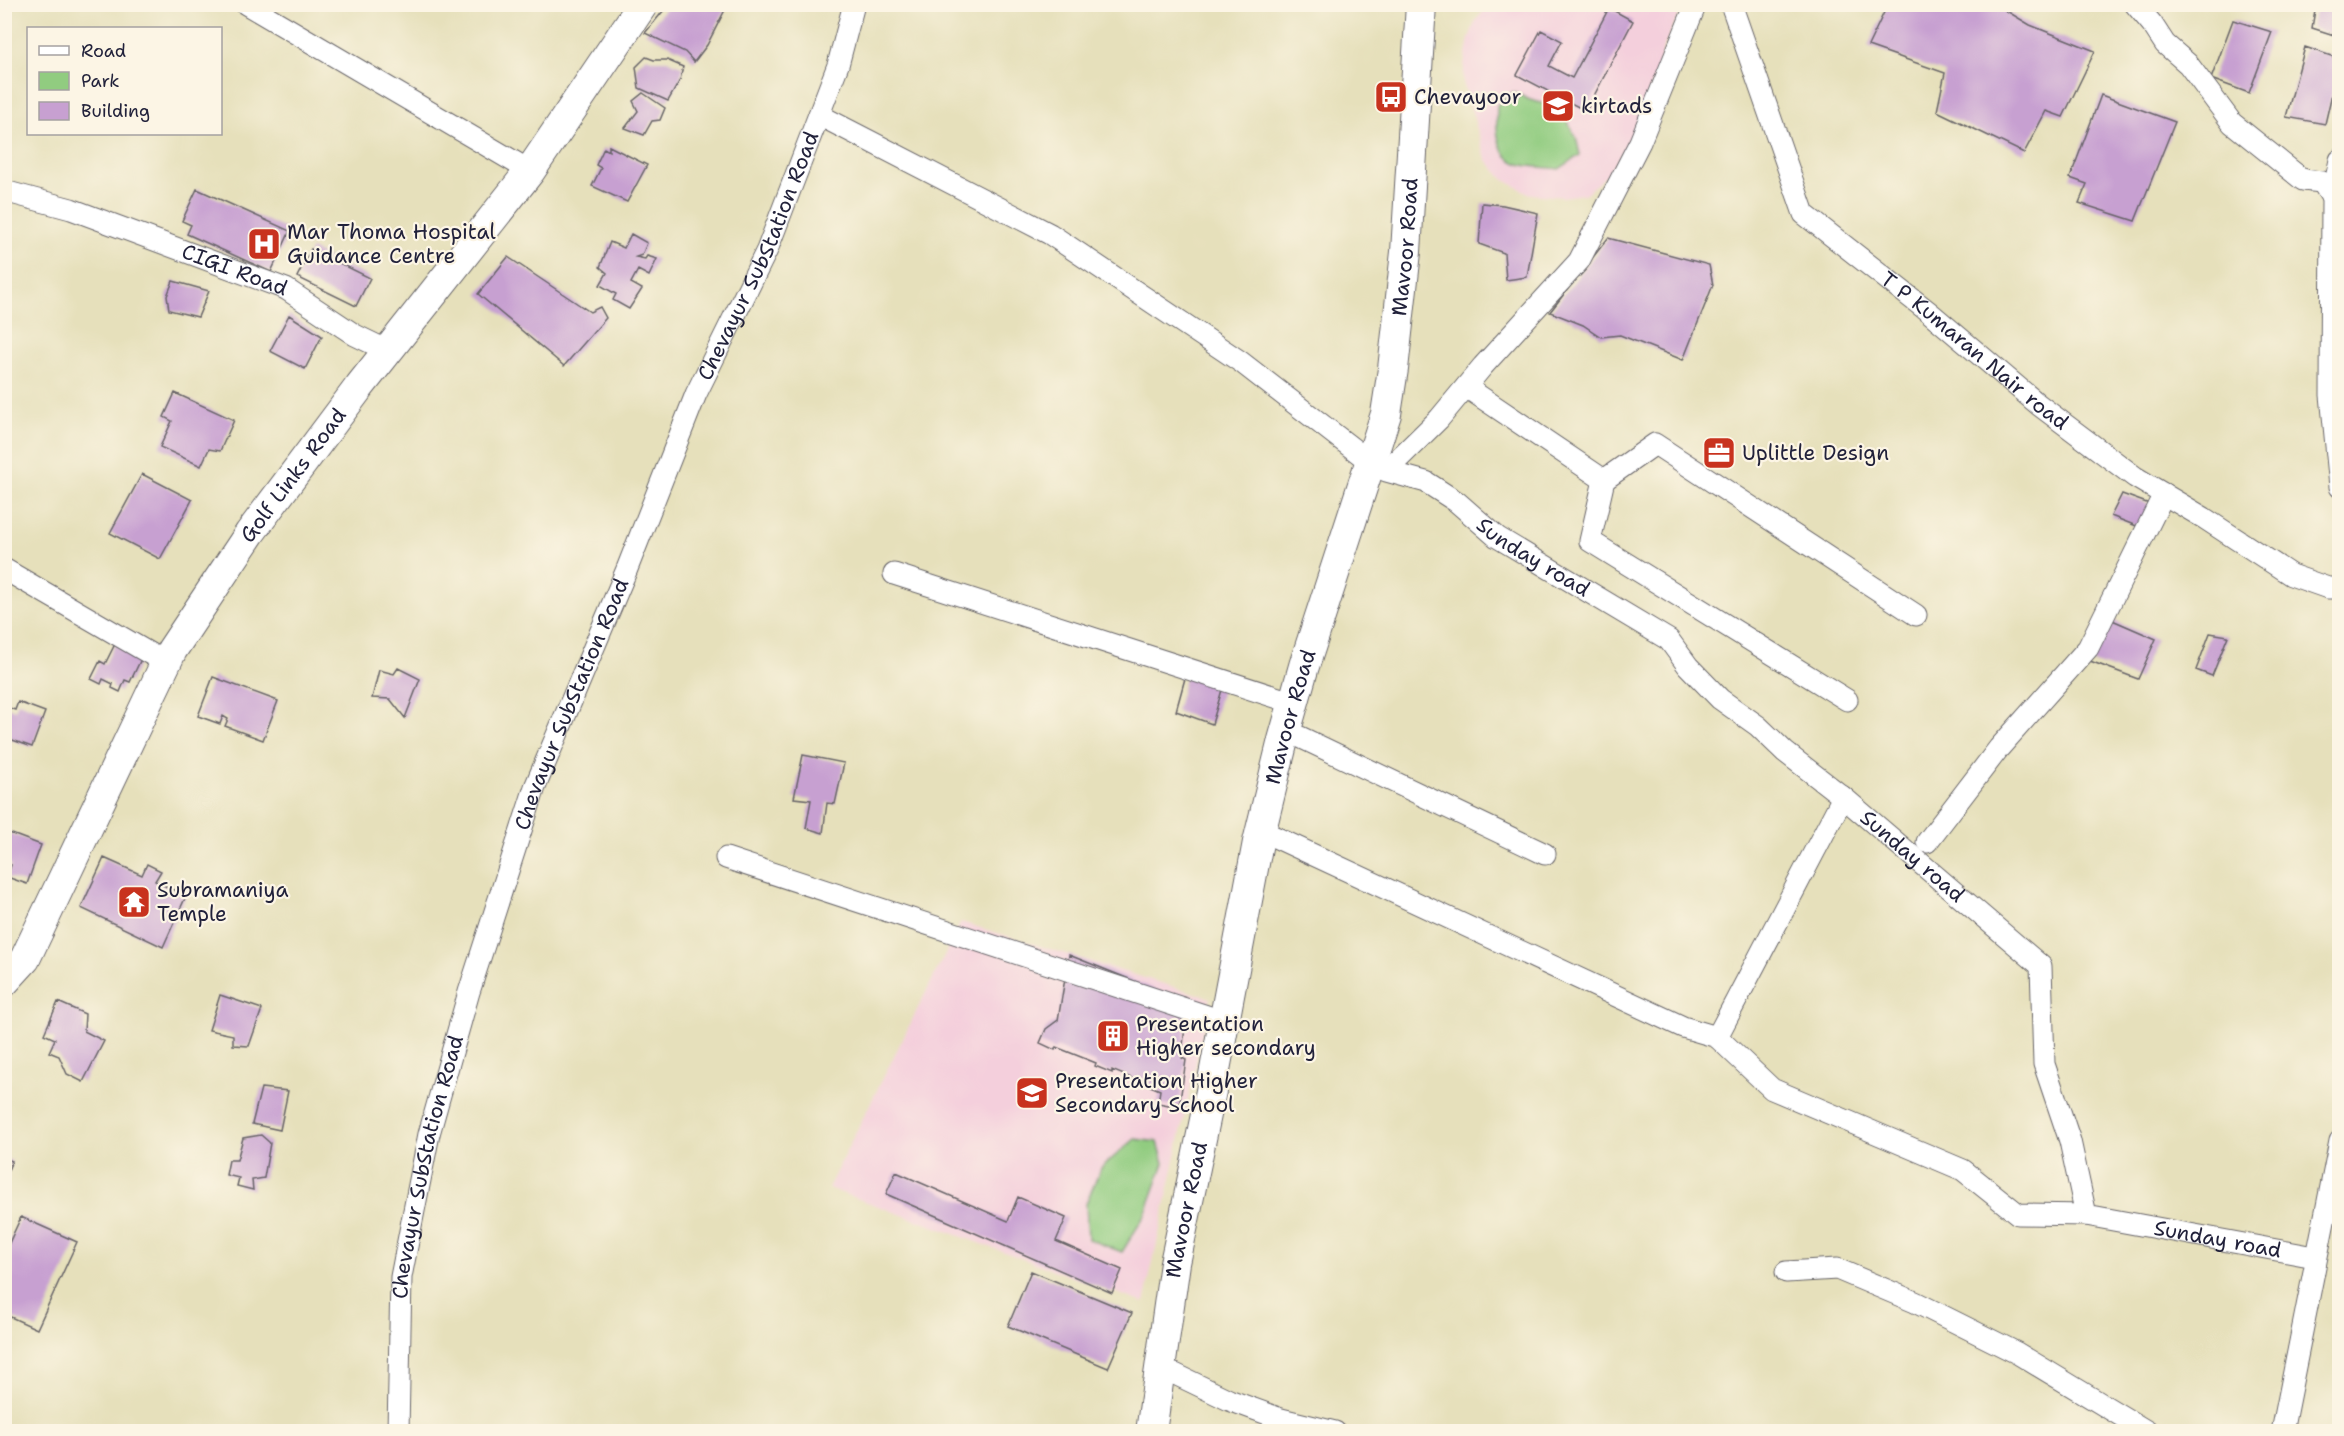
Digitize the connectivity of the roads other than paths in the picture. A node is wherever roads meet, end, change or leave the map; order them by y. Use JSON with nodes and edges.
{"nodes":[{"id":1,"x":246,"y":4,"type":"edge"},
{"id":2,"x":643,"y":4,"type":"edge"},
{"id":3,"x":854,"y":4,"type":"edge"},
{"id":4,"x":1421,"y":4,"type":"edge"},
{"id":5,"x":1435,"y":4,"type":"edge"},
{"id":6,"x":1696,"y":4,"type":"edge"},
{"id":7,"x":1731,"y":4,"type":"edge"},
{"id":8,"x":2135,"y":4,"type":"edge"},
{"id":9,"x":819,"y":115,"type":"junction"},
{"id":10,"x":2340,"y":160,"type":"edge"},
{"id":11,"x":530,"y":171,"type":"junction"},
{"id":12,"x":4,"y":191,"type":"edge"},
{"id":13,"x":2332,"y":198,"type":"junction"},
{"id":14,"x":2336,"y":312,"type":"edge"},
{"id":15,"x":388,"y":351,"type":"junction"},
{"id":16,"x":1466,"y":387,"type":"junction"},
{"id":17,"x":1378,"y":466,"type":"junction"},
{"id":18,"x":1604,"y":480,"type":"junction"},
{"id":19,"x":2340,"y":487,"type":"edge"},
{"id":20,"x":2164,"y":494,"type":"junction"},
{"id":21,"x":4,"y":569,"type":"edge"},
{"id":22,"x":894,"y":574,"type":"dead end"},
{"id":23,"x":2340,"y":588,"type":"edge"},
{"id":24,"x":1916,"y":615,"type":"dead end"},
{"id":25,"x":166,"y":663,"type":"junction"},
{"id":26,"x":1847,"y":700,"type":"dead end"},
{"id":27,"x":1293,"y":703,"type":"junction"},
{"id":28,"x":1300,"y":737,"type":"junction"},
{"id":29,"x":1843,"y":797,"type":"junction"},
{"id":30,"x":1275,"y":837,"type":"junction"},
{"id":31,"x":1928,"y":842,"type":"dead end"},
{"id":32,"x":1545,"y":854,"type":"dead end"},
{"id":33,"x":726,"y":858,"type":"dead end"},
{"id":34,"x":10,"y":968,"type":"edge"},
{"id":35,"x":1225,"y":1022,"type":"junction"},
{"id":36,"x":1717,"y":1037,"type":"junction"},
{"id":37,"x":2340,"y":1141,"type":"edge"},
{"id":38,"x":2086,"y":1215,"type":"junction"},
{"id":39,"x":2315,"y":1257,"type":"junction"},
{"id":40,"x":1786,"y":1272,"type":"dead end"},
{"id":41,"x":1175,"y":1374,"type":"junction"},
{"id":42,"x":398,"y":1431,"type":"edge"},
{"id":43,"x":1151,"y":1431,"type":"edge"},
{"id":44,"x":1169,"y":1431,"type":"edge"},
{"id":45,"x":1335,"y":1431,"type":"edge"},
{"id":46,"x":2148,"y":1431,"type":"edge"},
{"id":47,"x":2282,"y":1431,"type":"edge"}],
"edges":[{"from":1,"to":11,"type":"street"},
{"from":2,"to":11,"type":"main road","name":"Golf Links Road"},
{"from":3,"to":9,"type":"street","name":"Chevayur SubStation Road"},
{"from":4,"to":17,"type":"main road","name":"Mavoor Road"},
{"from":5,"to":17,"type":"main road","name":"Mavoor Road"},
{"from":6,"to":16,"type":"street"},
{"from":7,"to":20,"type":"street","name":"T P Kumaran Nair road"},
{"from":8,"to":13,"type":"street"},
{"from":9,"to":17,"type":"street"},
{"from":9,"to":42,"type":"street","name":"Chevayur SubStation Road"},
{"from":10,"to":13,"type":"street"},
{"from":11,"to":15,"type":"main road","name":"Golf Links Road"},
{"from":12,"to":15,"type":"street","name":"CIGI Road"},
{"from":13,"to":14,"type":"street"},
{"from":14,"to":19,"type":"street"},
{"from":15,"to":25,"type":"main road","name":"Golf Links Road"},
{"from":16,"to":17,"type":"street"},
{"from":16,"to":18,"type":"street"},
{"from":17,"to":27,"type":"main road","name":"Mavoor Road"},
{"from":17,"to":28,"type":"main road","name":"Mavoor Road"},
{"from":17,"to":29,"type":"street","name":"Sunday road"},
{"from":18,"to":24,"type":"street"},
{"from":18,"to":26,"type":"street"},
{"from":20,"to":23,"type":"street","name":"T P Kumaran Nair road"},
{"from":20,"to":31,"type":"street"},
{"from":21,"to":25,"type":"street"},
{"from":22,"to":27,"type":"street"},
{"from":25,"to":34,"type":"main road","name":"Golf Links Road"},
{"from":27,"to":35,"type":"main road","name":"Mavoor Road"},
{"from":28,"to":30,"type":"main road","name":"Mavoor Road"},
{"from":28,"to":32,"type":"street"},
{"from":29,"to":36,"type":"street"},
{"from":29,"to":38,"type":"street","name":"Sunday road"},
{"from":30,"to":36,"type":"street"},
{"from":30,"to":41,"type":"main road","name":"Mavoor Road"},
{"from":33,"to":35,"type":"street"},
{"from":35,"to":43,"type":"main road","name":"Mavoor Road"},
{"from":36,"to":38,"type":"street"},
{"from":37,"to":39,"type":"street"},
{"from":38,"to":39,"type":"street","name":"Sunday road"},
{"from":39,"to":47,"type":"street"},
{"from":40,"to":46,"type":"street"},
{"from":41,"to":44,"type":"main road","name":"Mavoor Road"},
{"from":41,"to":45,"type":"street"}]}
